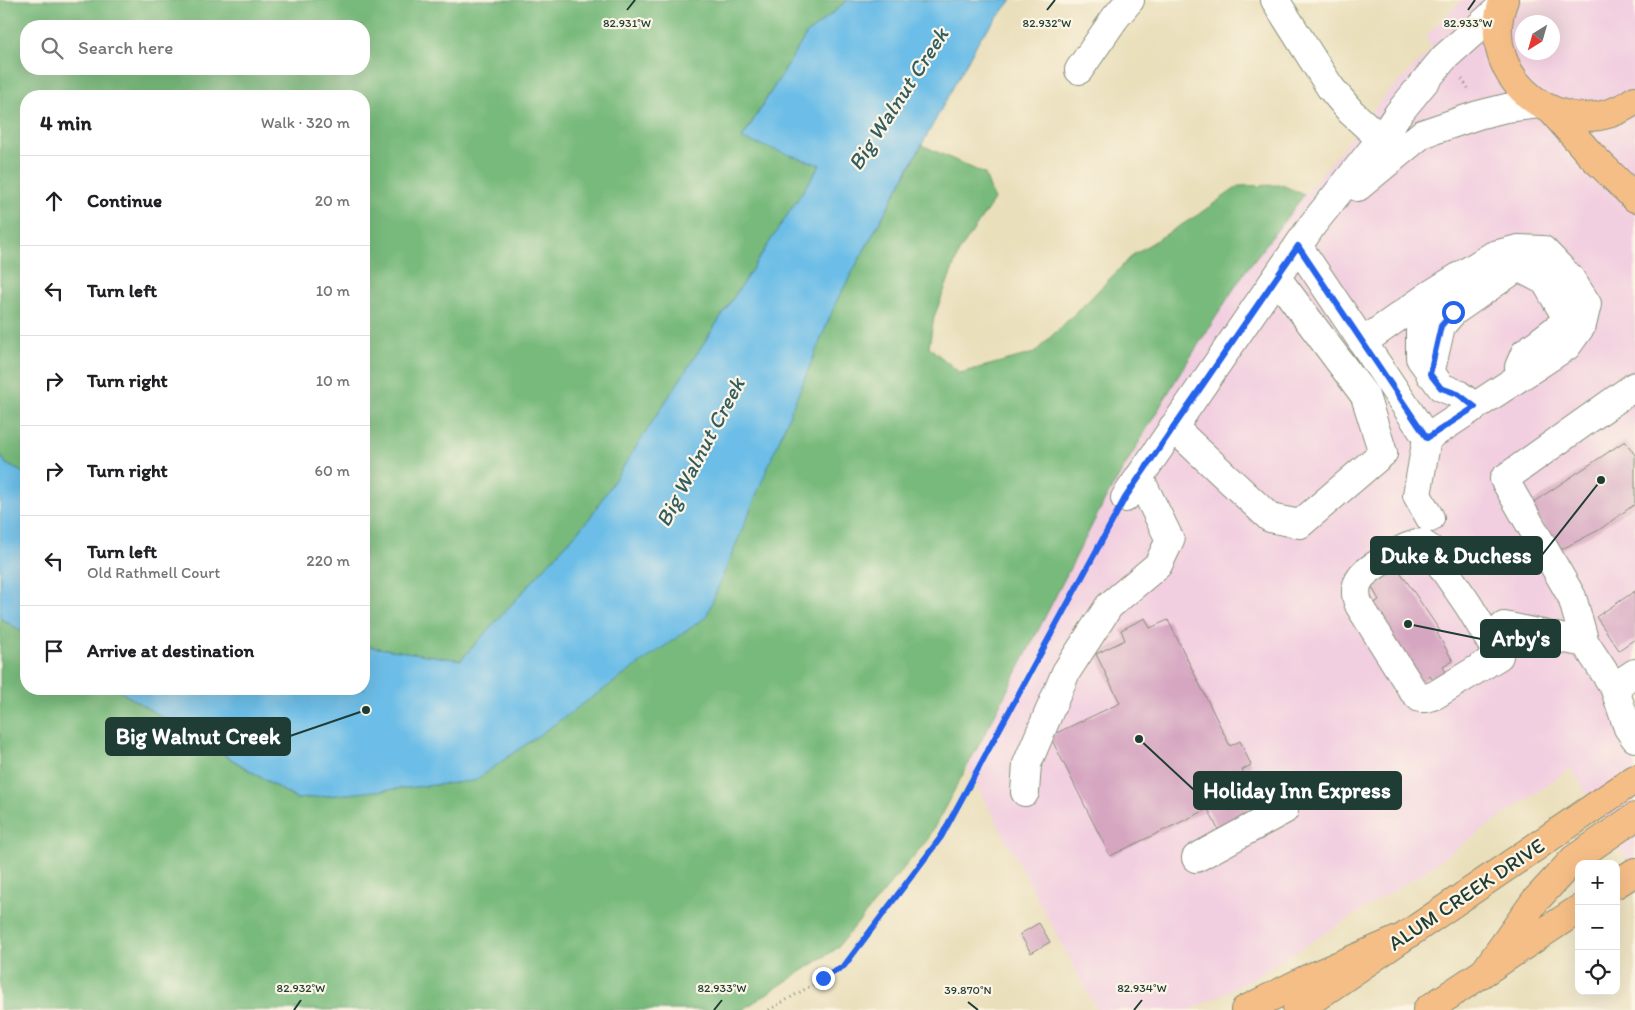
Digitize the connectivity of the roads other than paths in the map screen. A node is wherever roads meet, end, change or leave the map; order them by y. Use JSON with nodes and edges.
{"nodes":[{"id":1,"x":1130,"y":0,"type":"edge"},
{"id":2,"x":1275,"y":0,"type":"edge"},
{"id":3,"x":1502,"y":4,"type":"edge"},
{"id":4,"x":1079,"y":70,"type":"dead end"},
{"id":5,"x":1635,"y":100,"type":"edge"},
{"id":6,"x":1546,"y":108,"type":"junction"},
{"id":7,"x":1389,"y":147,"type":"junction"},
{"id":8,"x":1635,"y":198,"type":"edge"},
{"id":9,"x":1305,"y":235,"type":"junction"},
{"id":10,"x":1277,"y":278,"type":"junction"},
{"id":11,"x":1363,"y":342,"type":"junction"},
{"id":12,"x":1510,"y":384,"type":"junction"},
{"id":13,"x":1635,"y":386,"type":"edge"},
{"id":14,"x":1475,"y":407,"type":"junction"},
{"id":15,"x":1173,"y":428,"type":"junction"},
{"id":16,"x":1427,"y":438,"type":"junction"},
{"id":17,"x":1430,"y":518,"type":"dead end"},
{"id":18,"x":1504,"y":626,"type":"dead end"},
{"id":19,"x":1585,"y":643,"type":"junction"},
{"id":20,"x":1499,"y":656,"type":"joint"},
{"id":21,"x":1624,"y":680,"type":"edge"},
{"id":22,"x":1635,"y":738,"type":"edge"},
{"id":23,"x":1635,"y":779,"type":"edge"},
{"id":24,"x":1025,"y":792,"type":"dead end"},
{"id":25,"x":1284,"y":810,"type":"dead end"},
{"id":26,"x":1635,"y":817,"type":"edge"},
{"id":27,"x":1196,"y":858,"type":"dead end"},
{"id":28,"x":1635,"y":872,"type":"edge"},
{"id":29,"x":1620,"y":881,"type":"edge"},
{"id":30,"x":1575,"y":912,"type":"edge"},
{"id":31,"x":1400,"y":939,"type":"junction"},
{"id":32,"x":1486,"y":971,"type":"junction"},
{"id":33,"x":1245,"y":1010,"type":"edge"},
{"id":34,"x":1297,"y":1010,"type":"edge"},
{"id":35,"x":1427,"y":1010,"type":"edge"}],
"edges":[{"from":1,"to":4,"type":"street"},
{"from":2,"to":7,"type":"street"},
{"from":3,"to":6,"type":"main road"},
{"from":3,"to":7,"type":"street"},
{"from":5,"to":6,"type":"main road"},
{"from":6,"to":7,"type":"street"},
{"from":6,"to":8,"type":"main road"},
{"from":7,"to":9,"type":"street"},
{"from":9,"to":10,"type":"street"},
{"from":9,"to":11,"type":"street"},
{"from":10,"to":15,"type":"street"},
{"from":10,"to":15,"type":"street"},
{"from":11,"to":12,"type":"street"},
{"from":11,"to":16,"type":"street"},
{"from":12,"to":14,"type":"street"},
{"from":12,"to":14,"type":"street"},
{"from":13,"to":19,"type":"street"},
{"from":14,"to":16,"type":"street"},
{"from":15,"to":24,"type":"street"},
{"from":16,"to":17,"type":"street"},
{"from":18,"to":19,"type":"street"},
{"from":19,"to":21,"type":"street"},
{"from":20,"to":20,"type":"street"},
{"from":21,"to":22,"type":"street"},
{"from":23,"to":31,"type":"main road","name":"ALUM CREEK DRIVE"},
{"from":25,"to":27,"type":"street"},
{"from":26,"to":32,"type":"main road"},
{"from":28,"to":29,"type":"main road"},
{"from":30,"to":32,"type":"main road"},
{"from":31,"to":33,"type":"main road"},
{"from":31,"to":34,"type":"main road","name":"ALUM CREEK DRIVE"},
{"from":32,"to":35,"type":"main road"}]}
